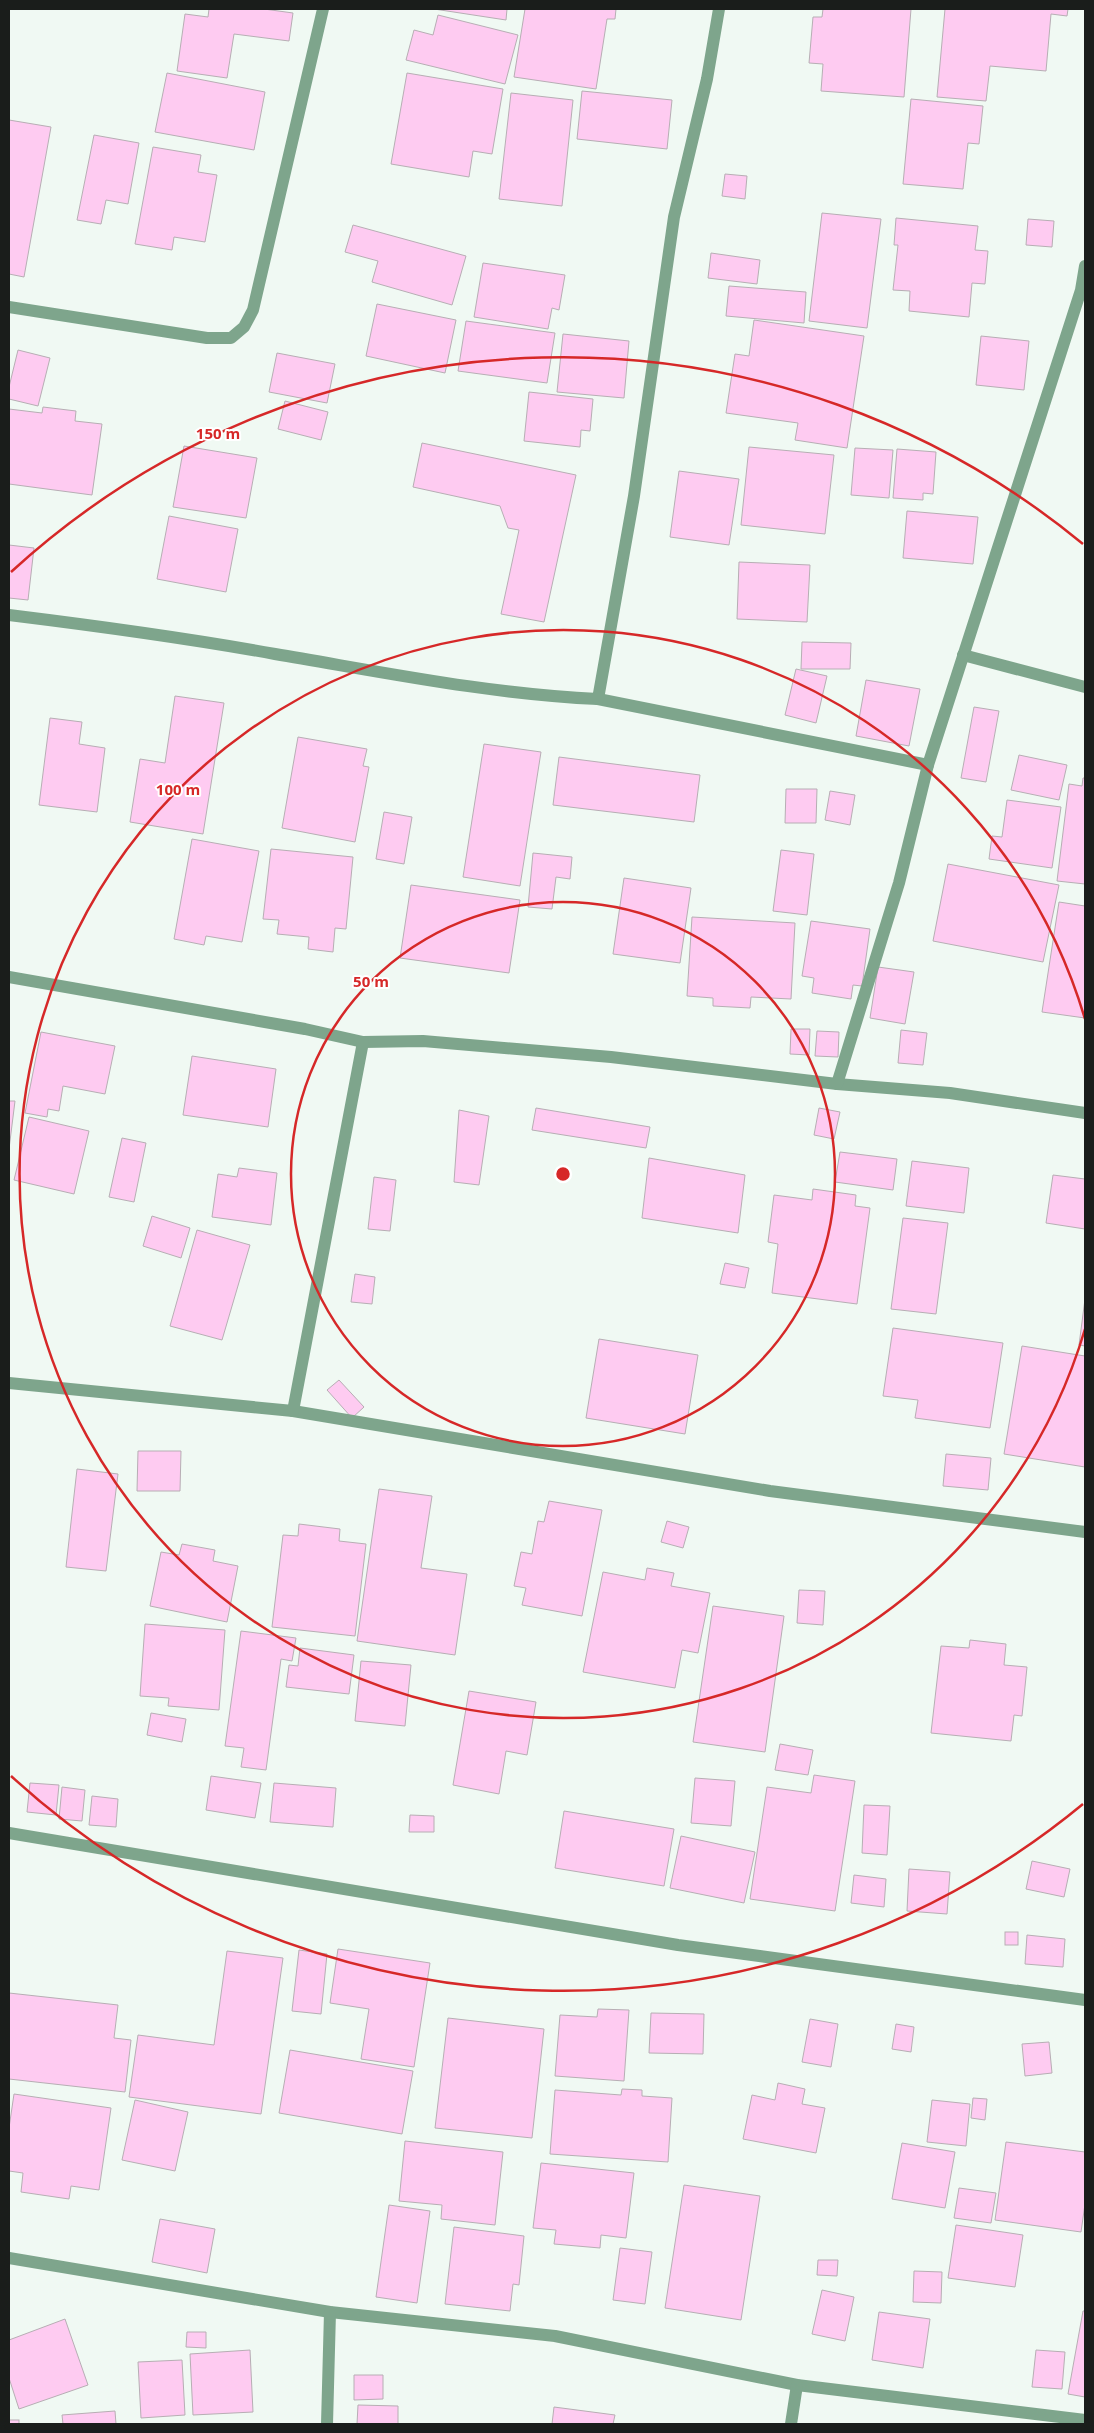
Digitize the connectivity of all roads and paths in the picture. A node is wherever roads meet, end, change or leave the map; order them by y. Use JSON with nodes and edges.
{"nodes":[{"id":1,"x":323,"y":9,"type":"edge"},
{"id":2,"x":720,"y":9,"type":"edge"},
{"id":3,"x":1085,"y":266,"type":"edge"},
{"id":4,"x":9,"y":307,"type":"edge"},
{"id":5,"x":9,"y":615,"type":"edge"},
{"id":6,"x":963,"y":655,"type":"junction"},
{"id":7,"x":1085,"y":687,"type":"edge"},
{"id":8,"x":598,"y":699,"type":"junction"},
{"id":9,"x":928,"y":765,"type":"junction"},
{"id":10,"x":9,"y":977,"type":"edge"},
{"id":11,"x":363,"y":1042,"type":"junction"},
{"id":12,"x":837,"y":1084,"type":"junction"},
{"id":13,"x":1085,"y":1113,"type":"edge"},
{"id":14,"x":9,"y":1383,"type":"edge"},
{"id":15,"x":293,"y":1411,"type":"junction"},
{"id":16,"x":1085,"y":1532,"type":"edge"},
{"id":17,"x":9,"y":1833,"type":"edge"},
{"id":18,"x":1085,"y":2000,"type":"edge"},
{"id":19,"x":9,"y":2258,"type":"edge"},
{"id":20,"x":330,"y":2312,"type":"junction"},
{"id":21,"x":797,"y":2385,"type":"junction"},
{"id":22,"x":1085,"y":2420,"type":"edge"},
{"id":23,"x":327,"y":2424,"type":"edge"},
{"id":24,"x":791,"y":2424,"type":"edge"}],
"edges":[{"from":1,"to":4,"type":"street"},
{"from":2,"to":8,"type":"street"},
{"from":3,"to":6,"type":"street"},
{"from":5,"to":8,"type":"street"},
{"from":6,"to":7,"type":"street"},
{"from":6,"to":9,"type":"street"},
{"from":8,"to":9,"type":"street"},
{"from":9,"to":12,"type":"street"},
{"from":10,"to":11,"type":"street"},
{"from":11,"to":12,"type":"street"},
{"from":11,"to":15,"type":"street"},
{"from":12,"to":13,"type":"street"},
{"from":14,"to":15,"type":"street"},
{"from":15,"to":16,"type":"street"},
{"from":17,"to":18,"type":"street"},
{"from":19,"to":20,"type":"street"},
{"from":20,"to":21,"type":"street"},
{"from":20,"to":23,"type":"street"},
{"from":21,"to":22,"type":"street"},
{"from":21,"to":24,"type":"street"}]}
